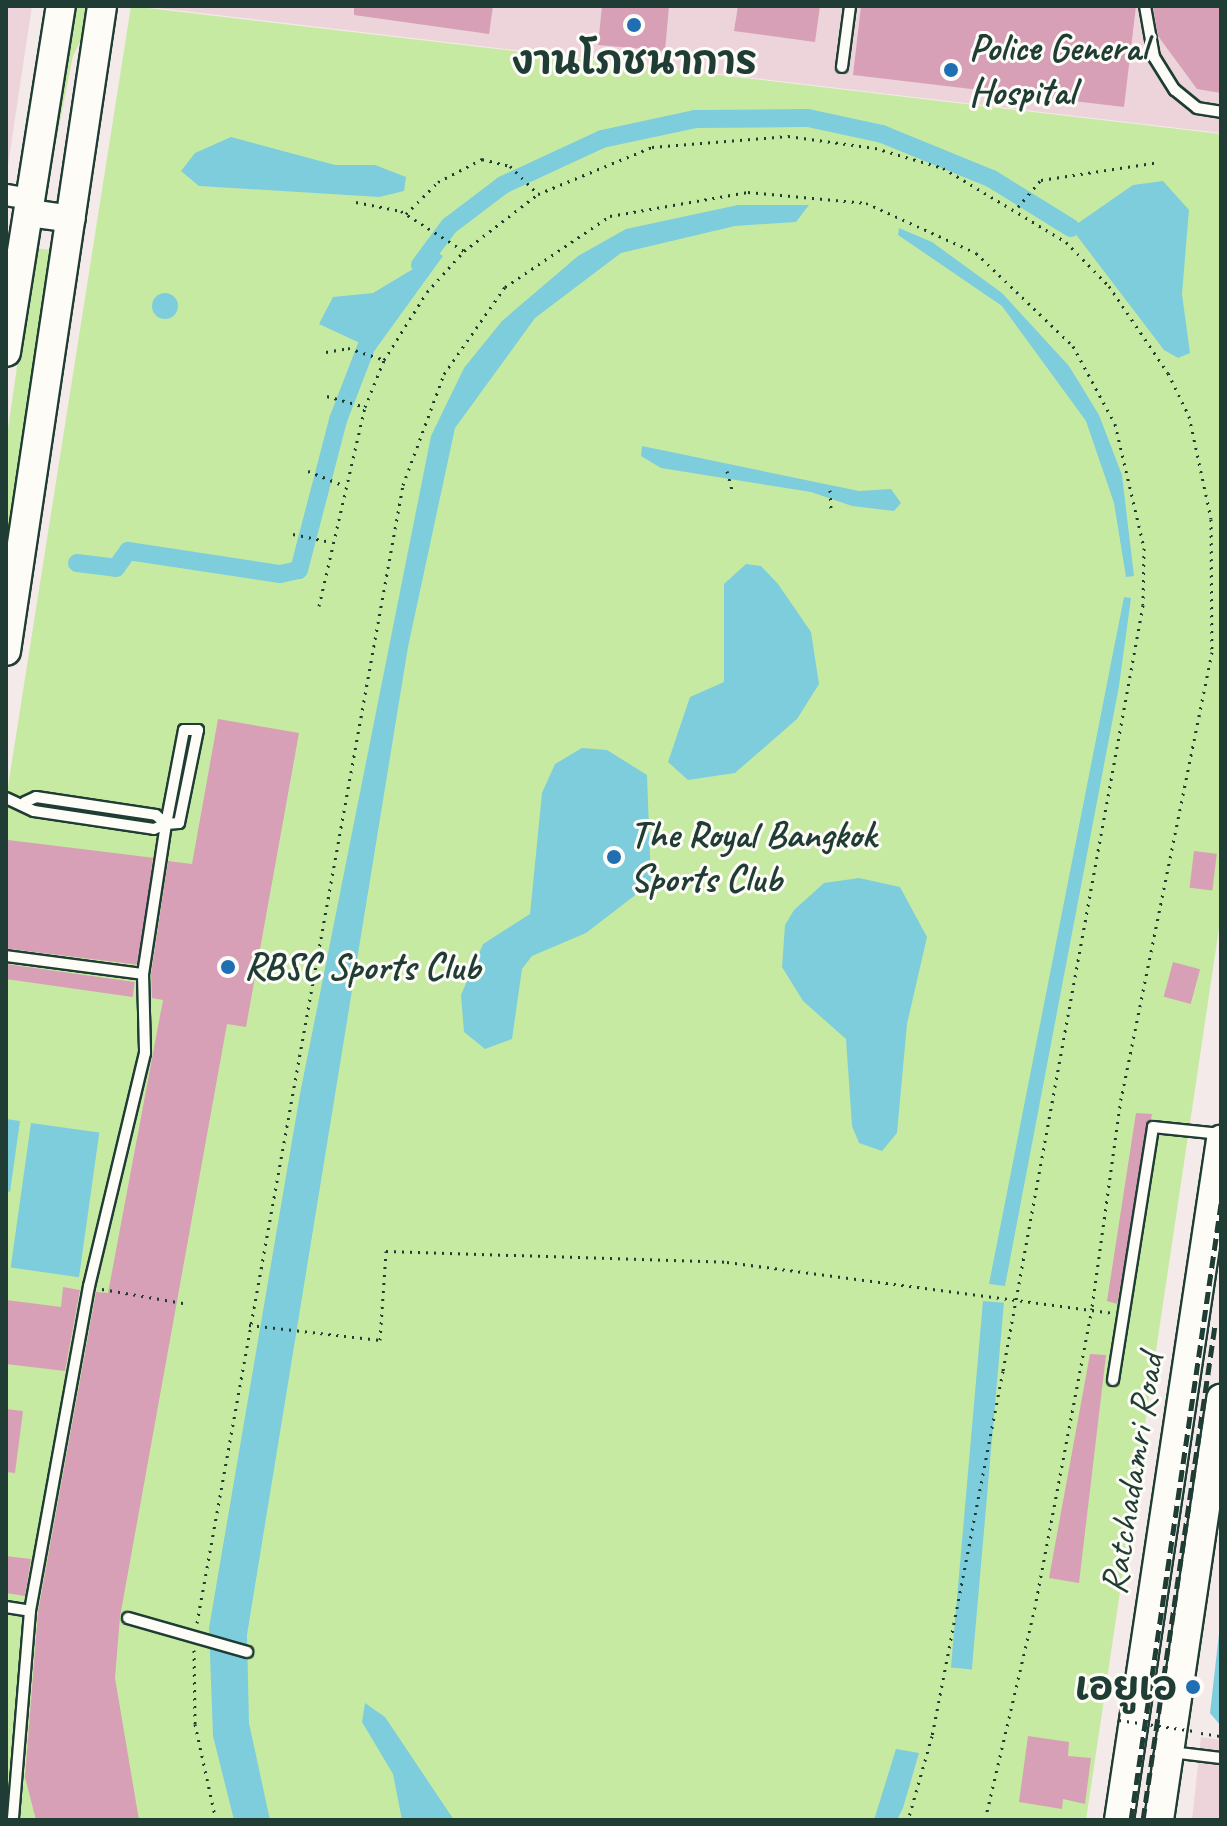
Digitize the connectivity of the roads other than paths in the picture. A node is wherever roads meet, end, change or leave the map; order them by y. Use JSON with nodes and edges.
{"nodes":[{"id":1,"x":61,"y":6,"type":"edge"},
{"id":2,"x":102,"y":6,"type":"edge"},
{"id":3,"x":850,"y":6,"type":"edge"},
{"id":4,"x":1145,"y":6,"type":"edge"},
{"id":5,"x":842,"y":67,"type":"dead end"},
{"id":6,"x":1221,"y":112,"type":"edge"},
{"id":7,"x":22,"y":202,"type":"edge"},
{"id":8,"x":72,"y":219,"type":"junction"},
{"id":9,"x":6,"y":352,"type":"edge"},
{"id":10,"x":6,"y":651,"type":"edge"},
{"id":11,"x":6,"y":798,"type":"edge"},
{"id":12,"x":166,"y":824,"type":"junction"},
{"id":13,"x":6,"y":956,"type":"edge"},
{"id":14,"x":143,"y":974,"type":"junction"},
{"id":15,"x":1221,"y":1137,"type":"edge"},
{"id":16,"x":1113,"y":1380,"type":"dead end"},
{"id":17,"x":1221,"y":1399,"type":"edge"},
{"id":18,"x":1167,"y":1502,"type":"junction"},
{"id":19,"x":1213,"y":1510,"type":"edge"},
{"id":20,"x":6,"y":1607,"type":"edge"},
{"id":21,"x":30,"y":1611,"type":"junction"},
{"id":22,"x":128,"y":1618,"type":"dead end"},
{"id":23,"x":247,"y":1652,"type":"dead end"},
{"id":24,"x":1169,"y":1751,"type":"junction"},
{"id":25,"x":1221,"y":1758,"type":"edge"},
{"id":26,"x":13,"y":1820,"type":"edge"},
{"id":27,"x":1119,"y":1820,"type":"edge"},
{"id":28,"x":1159,"y":1820,"type":"edge"}],
"edges":[{"from":1,"to":7,"type":"main road"},
{"from":2,"to":8,"type":"main road"},
{"from":3,"to":5,"type":"lane"},
{"from":4,"to":6,"type":"lane"},
{"from":7,"to":8,"type":"street"},
{"from":7,"to":9,"type":"main road"},
{"from":8,"to":10,"type":"main road"},
{"from":11,"to":12,"type":"lane"},
{"from":12,"to":12,"type":"lane"},
{"from":12,"to":14,"type":"lane"},
{"from":13,"to":14,"type":"lane"},
{"from":14,"to":21,"type":"lane"},
{"from":15,"to":16,"type":"lane"},
{"from":15,"to":18,"type":"main road","name":"Ratchadamri Road"},
{"from":17,"to":19,"type":"main road","name":"Ratchadamri Road"},
{"from":18,"to":19,"type":"main road"},
{"from":18,"to":27,"type":"main road","name":"Ratchadamri Road"},
{"from":19,"to":24,"type":"main road","name":"Ratchadamri Road"},
{"from":20,"to":21,"type":"lane"},
{"from":21,"to":26,"type":"lane"},
{"from":22,"to":23,"type":"lane"},
{"from":24,"to":25,"type":"lane"},
{"from":24,"to":28,"type":"main road","name":"Ratchadamri Road"}]}
